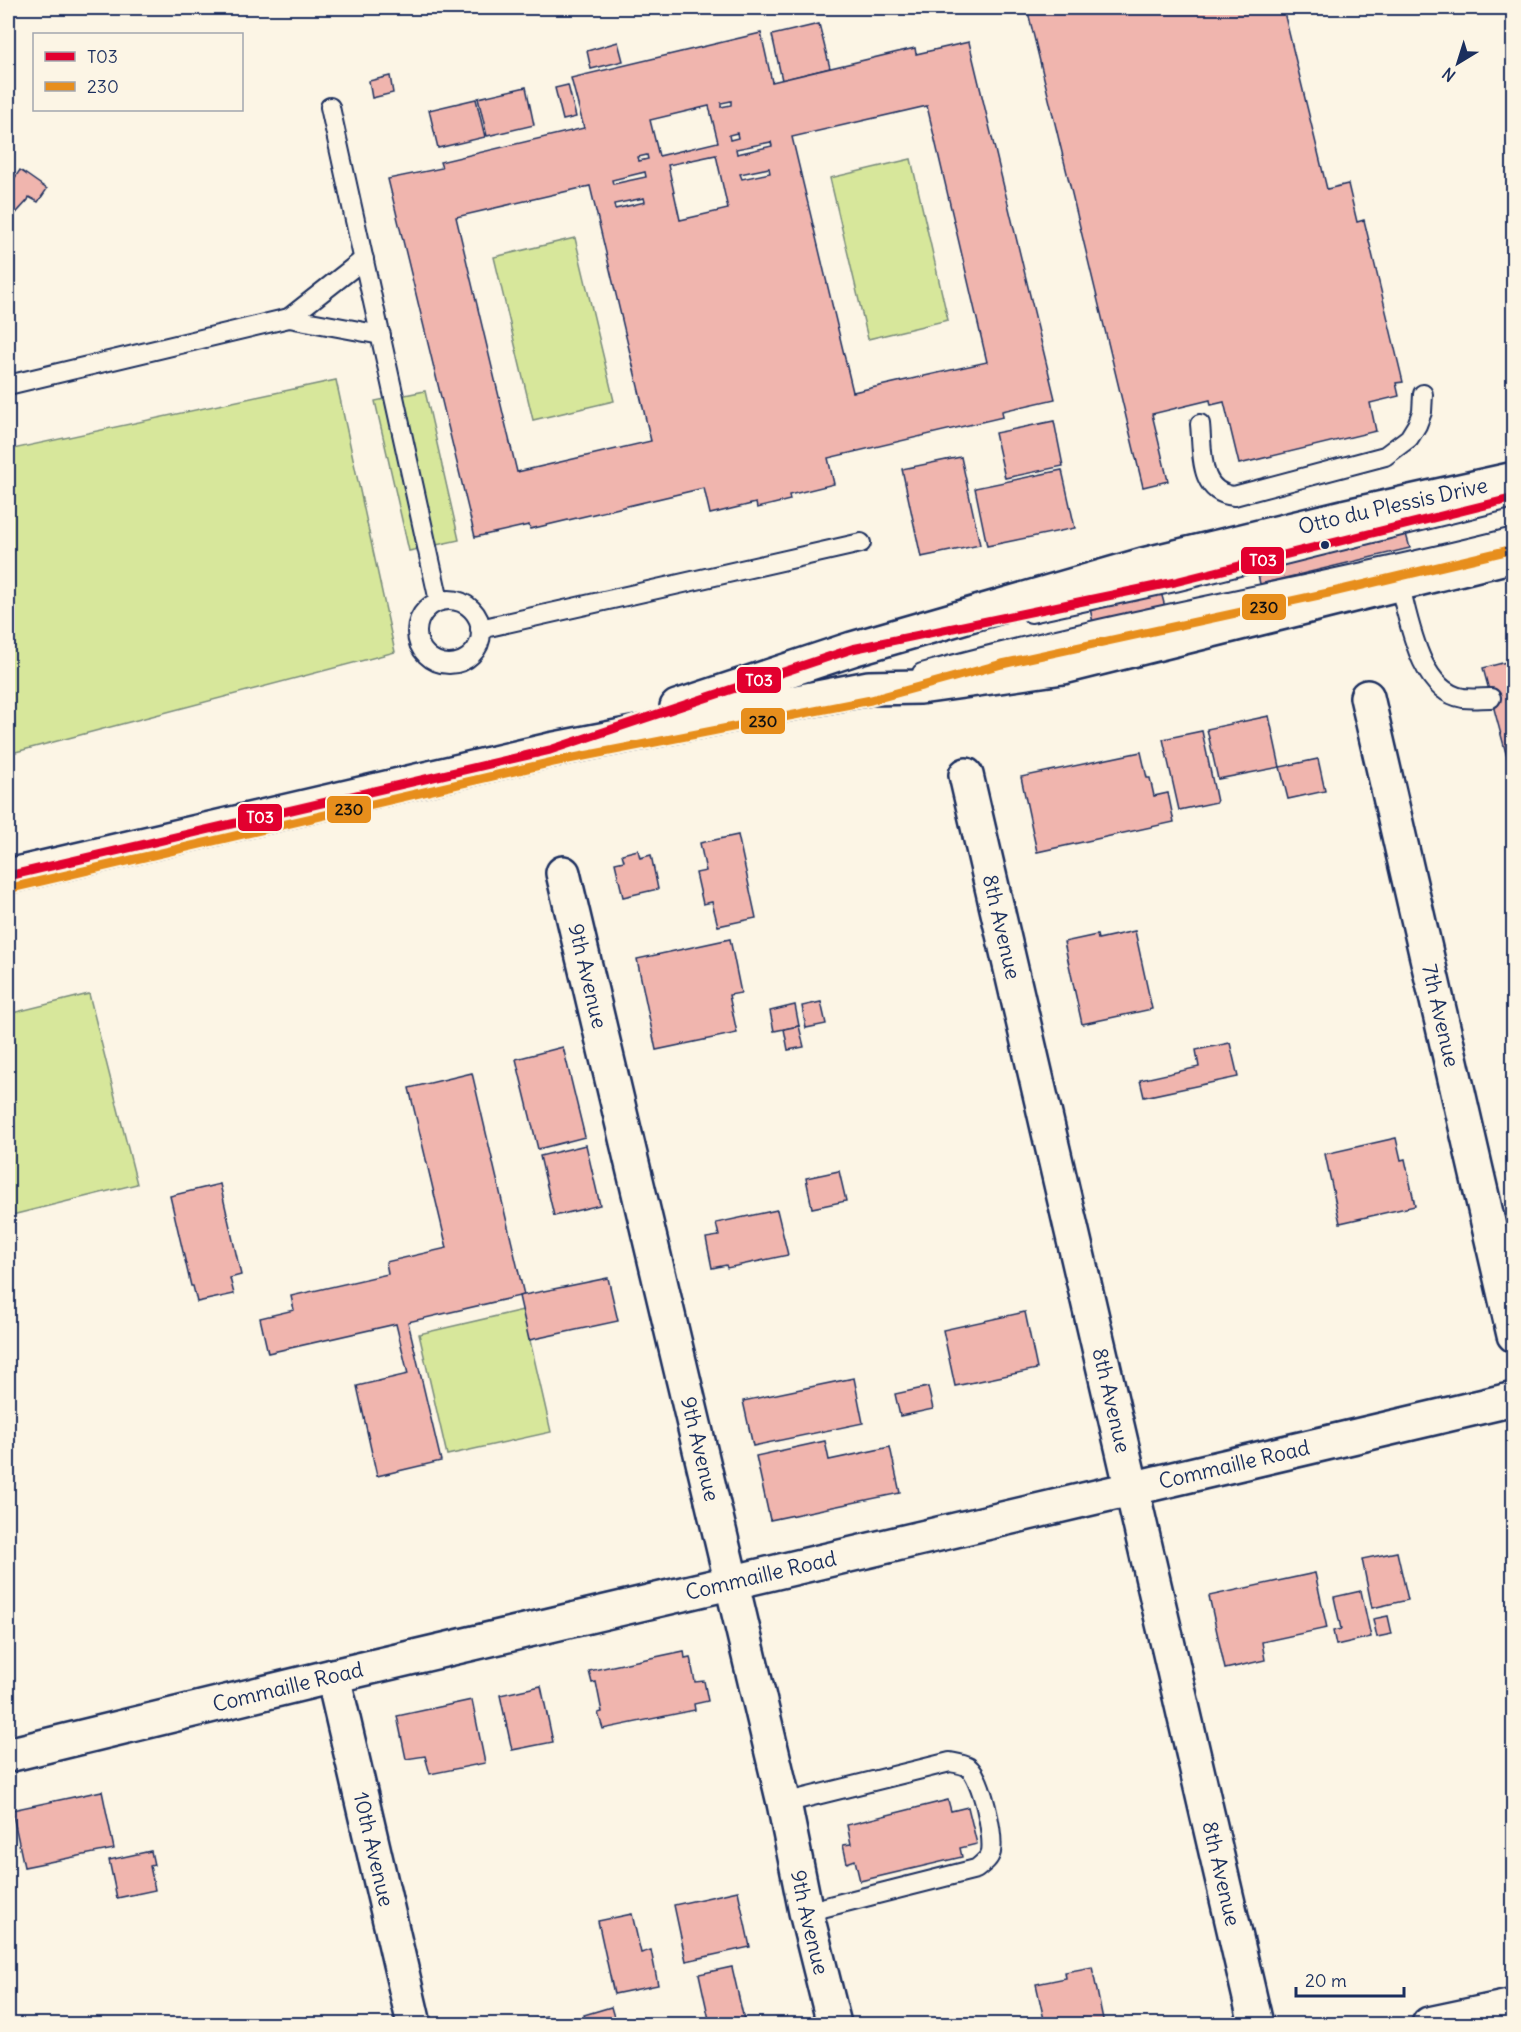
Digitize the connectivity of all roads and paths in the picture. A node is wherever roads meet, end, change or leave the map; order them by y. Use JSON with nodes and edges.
{"nodes":[{"id":1,"x":330,"y":106,"type":"dead end"},
{"id":2,"x":364,"y":259,"type":"junction"},
{"id":3,"x":289,"y":318,"type":"junction"},
{"id":4,"x":381,"y":336,"type":"junction"},
{"id":5,"x":8,"y":385,"type":"edge"},
{"id":6,"x":1424,"y":394,"type":"dead end"},
{"id":7,"x":1200,"y":424,"type":"dead end"},
{"id":8,"x":1514,"y":480,"type":"edge"},
{"id":9,"x":1514,"y":498,"type":"edge"},
{"id":10,"x":1514,"y":537,"type":"edge"},
{"id":11,"x":861,"y":543,"type":"dead end"},
{"id":12,"x":1514,"y":555,"type":"edge"},
{"id":13,"x":1399,"y":584,"type":"junction"},
{"id":14,"x":439,"y":602,"type":"junction"},
{"id":15,"x":480,"y":629,"type":"junction"},
{"id":16,"x":852,"y":649,"type":"junction"},
{"id":17,"x":869,"y":688,"type":"junction"},
{"id":18,"x":1367,"y":697,"type":"dead end"},
{"id":19,"x":1491,"y":698,"type":"dead end"},
{"id":20,"x":550,"y":750,"type":"junction"},
{"id":21,"x":966,"y":775,"type":"dead end"},
{"id":22,"x":563,"y":873,"type":"dead end"},
{"id":23,"x":8,"y":876,"type":"edge"},
{"id":24,"x":1514,"y":1335,"type":"edge"},
{"id":25,"x":1514,"y":1399,"type":"edge"},
{"id":26,"x":1132,"y":1487,"type":"junction"},
{"id":27,"x":731,"y":1582,"type":"junction"},
{"id":28,"x":333,"y":1676,"type":"junction"},
{"id":29,"x":8,"y":1755,"type":"edge"},
{"id":30,"x":784,"y":1803,"type":"junction"},
{"id":31,"x":806,"y":1912,"type":"junction"},
{"id":32,"x":1514,"y":2006,"type":"edge"},
{"id":33,"x":414,"y":2025,"type":"edge"},
{"id":34,"x":834,"y":2025,"type":"edge"},
{"id":35,"x":1256,"y":2025,"type":"edge"},
{"id":36,"x":1429,"y":2025,"type":"edge"}],
"edges":[{"from":1,"to":2,"type":"lane"},
{"from":2,"to":3,"type":"lane"},
{"from":2,"to":4,"type":"lane"},
{"from":3,"to":4,"type":"lane"},
{"from":3,"to":5,"type":"lane"},
{"from":4,"to":14,"type":"lane"},
{"from":6,"to":7,"type":"lane"},
{"from":8,"to":16,"type":"street","name":"Otto du Plessis Drive"},
{"from":9,"to":16,"type":"lane"},
{"from":10,"to":17,"type":"lane"},
{"from":11,"to":15,"type":"lane"},
{"from":12,"to":13,"type":"street","name":"Otto du Plessis Drive"},
{"from":13,"to":17,"type":"street","name":"Otto du Plessis Drive"},
{"from":13,"to":19,"type":"lane"},
{"from":14,"to":15,"type":"lane"},
{"from":14,"to":15,"type":"lane"},
{"from":16,"to":20,"type":"street","name":"Otto du Plessis Drive"},
{"from":17,"to":20,"type":"street","name":"Otto du Plessis Drive"},
{"from":18,"to":24,"type":"street","name":"7th Avenue"},
{"from":20,"to":23,"type":"street","name":"Otto du Plessis Drive"},
{"from":21,"to":26,"type":"street","name":"8th Avenue"},
{"from":22,"to":27,"type":"street","name":"9th Avenue"},
{"from":25,"to":26,"type":"street","name":"Commaille Road"},
{"from":26,"to":27,"type":"street","name":"Commaille Road"},
{"from":26,"to":35,"type":"street","name":"8th Avenue"},
{"from":27,"to":28,"type":"street","name":"Commaille Road"},
{"from":27,"to":30,"type":"street","name":"9th Avenue"},
{"from":28,"to":29,"type":"street","name":"Commaille Road"},
{"from":28,"to":33,"type":"street","name":"10th Avenue"},
{"from":30,"to":31,"type":"street","name":"9th Avenue"},
{"from":30,"to":31,"type":"lane"},
{"from":31,"to":34,"type":"street","name":"9th Avenue"},
{"from":32,"to":36,"type":"street"}]}
